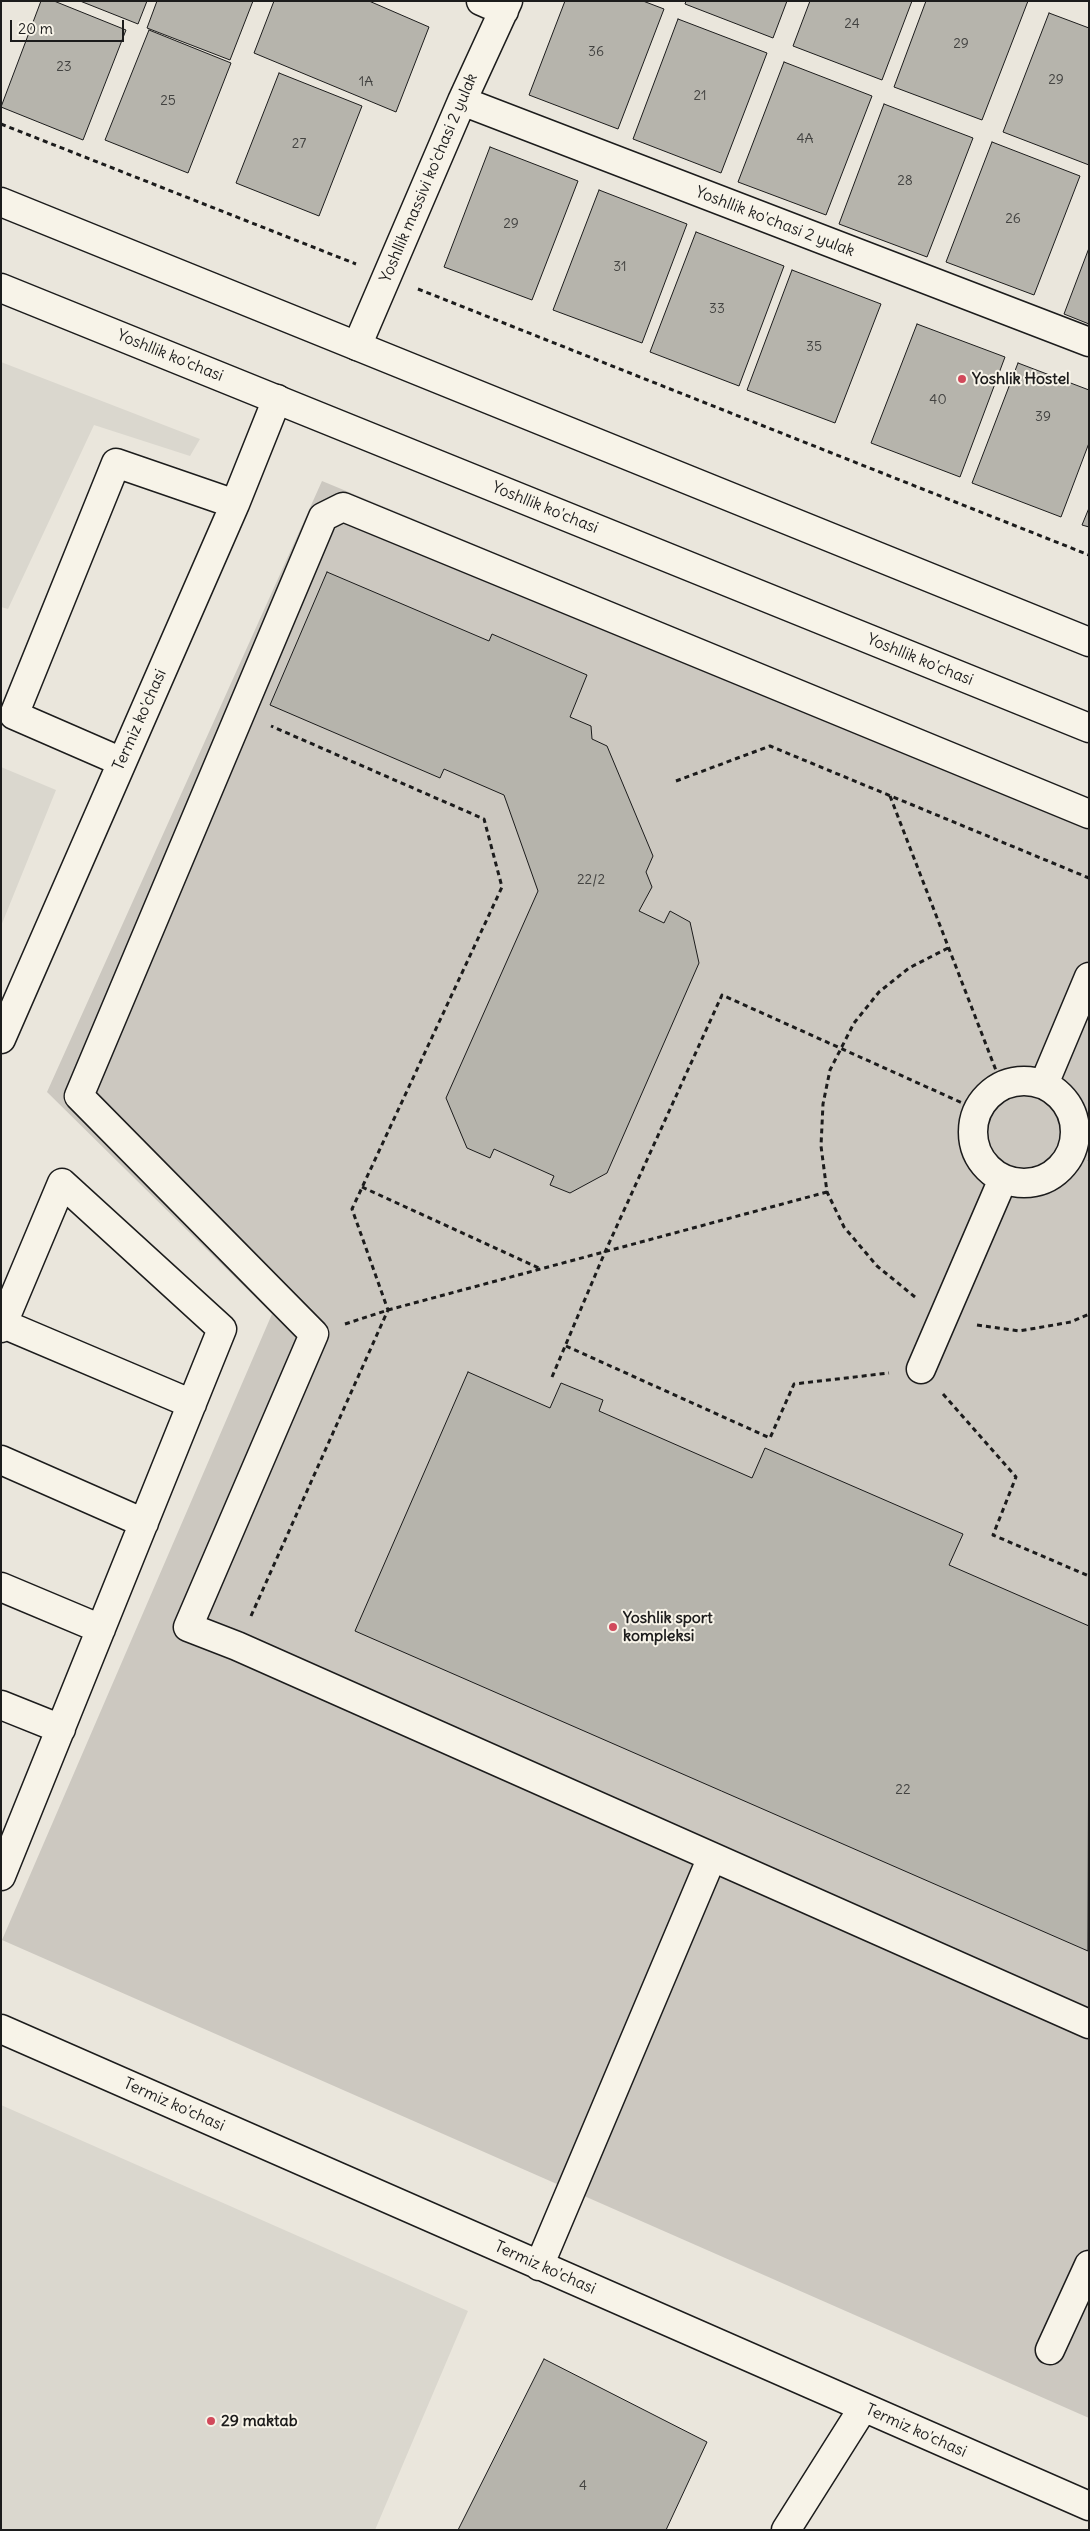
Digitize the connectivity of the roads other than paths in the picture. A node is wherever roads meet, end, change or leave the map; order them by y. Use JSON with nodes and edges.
{"nodes":[{"id":1,"x":498,"y":4,"type":"edge"},
{"id":2,"x":462,"y":101,"type":"junction"},
{"id":3,"x":1,"y":202,"type":"edge"},
{"id":4,"x":1,"y":288,"type":"edge"},
{"id":5,"x":1089,"y":342,"type":"edge"},
{"id":6,"x":357,"y":346,"type":"junction"},
{"id":7,"x":277,"y":399,"type":"junction"},
{"id":8,"x":235,"y":504,"type":"junction"},
{"id":9,"x":1089,"y":642,"type":"edge"},
{"id":10,"x":1089,"y":728,"type":"edge"},
{"id":11,"x":122,"y":762,"type":"junction"},
{"id":12,"x":1089,"y":814,"type":"edge"},
{"id":13,"x":1089,"y":977,"type":"edge"},
{"id":14,"x":8,"y":1001,"type":"edge"},
{"id":15,"x":1,"y":1039,"type":"edge"},
{"id":16,"x":1044,"y":1084,"type":"junction"},
{"id":17,"x":1080,"y":1110,"type":"edge"},
{"id":18,"x":1080,"y":1156,"type":"edge"},
{"id":19,"x":1003,"y":1179,"type":"junction"},
{"id":20,"x":2,"y":1325,"type":"edge"},
{"id":21,"x":921,"y":1369,"type":"road end"},
{"id":22,"x":192,"y":1404,"type":"junction"},
{"id":23,"x":1,"y":1460,"type":"edge"},
{"id":24,"x":144,"y":1523,"type":"junction"},
{"id":25,"x":1,"y":1588,"type":"edge"},
{"id":26,"x":101,"y":1629,"type":"junction"},
{"id":27,"x":1,"y":1705,"type":"edge"},
{"id":28,"x":61,"y":1729,"type":"junction"},
{"id":29,"x":10,"y":1831,"type":"edge"},
{"id":30,"x":712,"y":1857,"type":"junction"},
{"id":31,"x":1,"y":1876,"type":"edge"},
{"id":32,"x":1089,"y":2024,"type":"edge"},
{"id":33,"x":1,"y":2029,"type":"edge"},
{"id":34,"x":1089,"y":2265,"type":"edge"},
{"id":35,"x":539,"y":2266,"type":"junction"},
{"id":36,"x":1050,"y":2350,"type":"dead end"},
{"id":37,"x":864,"y":2408,"type":"junction"},
{"id":38,"x":1089,"y":2506,"type":"edge"},
{"id":39,"x":786,"y":2530,"type":"edge"}],
"edges":[{"from":1,"to":2,"type":"street","name":"Yoshllik massivi ko'chasi 2 yulak"},
{"from":2,"to":5,"type":"street","name":"Yoshllik ko'chasi 2 yulak"},
{"from":2,"to":6,"type":"street","name":"Yoshllik massivi ko'chasi 2 yulak"},
{"from":3,"to":6,"type":"street"},
{"from":4,"to":7,"type":"street","name":"Yoshllik ko'chasi"},
{"from":6,"to":9,"type":"street"},
{"from":7,"to":8,"type":"street","name":"Termiz ko'chasi"},
{"from":7,"to":10,"type":"street","name":"Yoshllik ko'chasi"},
{"from":8,"to":11,"type":"street","name":"Termiz ko'chasi"},
{"from":8,"to":11,"type":"street"},
{"from":11,"to":14,"type":"street","name":"Termiz ko'chasi"},
{"from":12,"to":30,"type":"street"},
{"from":13,"to":16,"type":"street"},
{"from":14,"to":15,"type":"street","name":"Termiz ko'chasi"},
{"from":16,"to":17,"type":"street"},
{"from":16,"to":19,"type":"street"},
{"from":17,"to":18,"type":"street"},
{"from":18,"to":19,"type":"street"},
{"from":19,"to":21,"type":"street"},
{"from":20,"to":22,"type":"street"},
{"from":20,"to":22,"type":"street"},
{"from":22,"to":24,"type":"street"},
{"from":23,"to":24,"type":"street"},
{"from":24,"to":26,"type":"street"},
{"from":25,"to":26,"type":"street"},
{"from":26,"to":28,"type":"street"},
{"from":27,"to":28,"type":"street"},
{"from":28,"to":29,"type":"street"},
{"from":29,"to":31,"type":"street"},
{"from":30,"to":32,"type":"street"},
{"from":30,"to":35,"type":"street"},
{"from":33,"to":35,"type":"street","name":"Termiz ko'chasi"},
{"from":34,"to":36,"type":"street"},
{"from":35,"to":37,"type":"street","name":"Termiz ko'chasi"},
{"from":37,"to":38,"type":"street","name":"Termiz ko'chasi"},
{"from":37,"to":39,"type":"street"}]}
